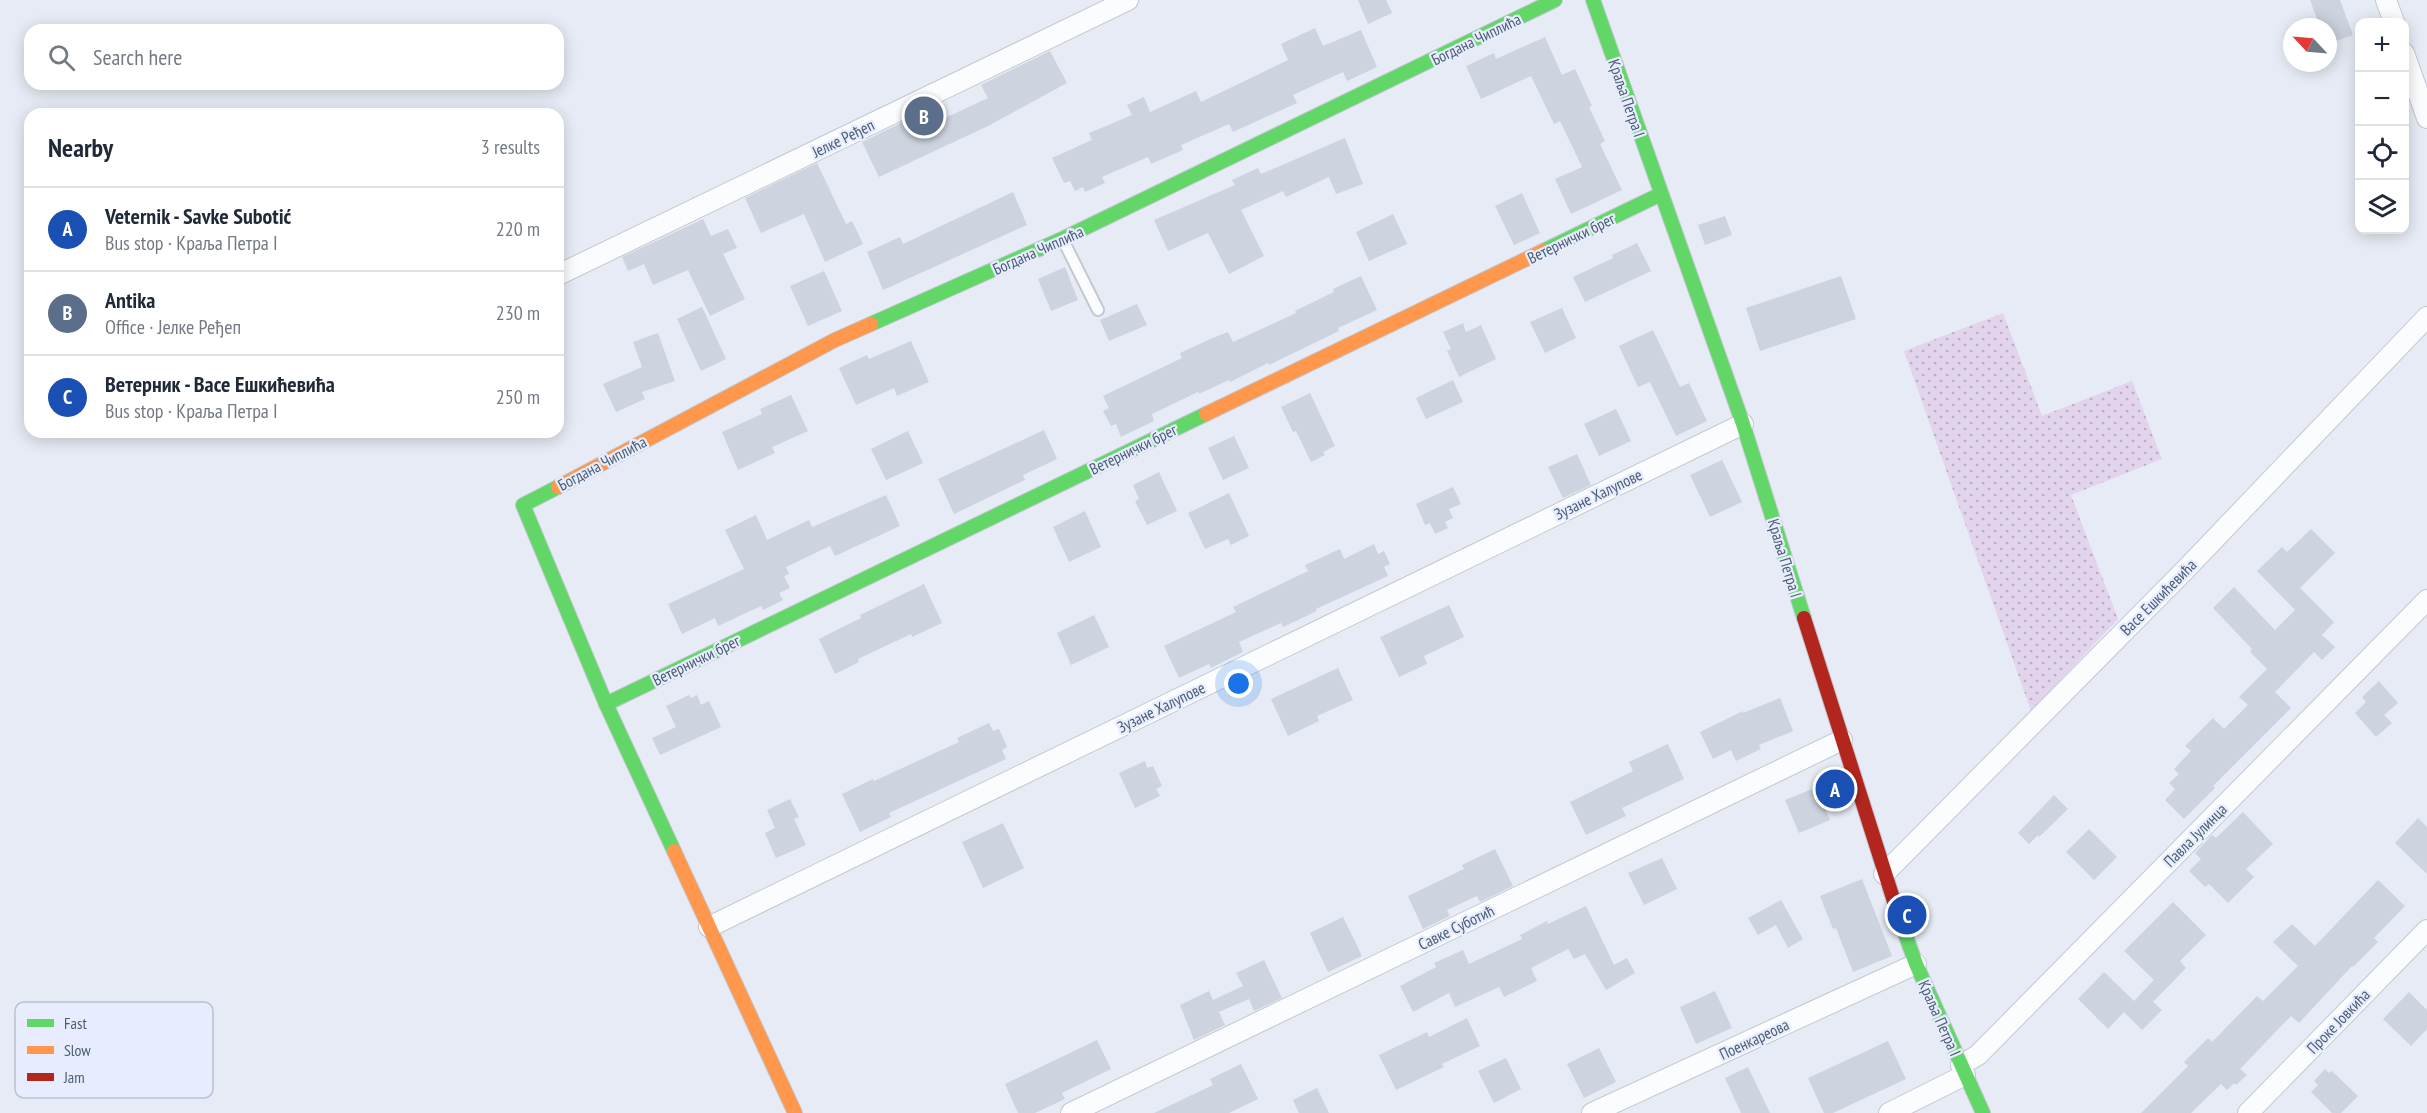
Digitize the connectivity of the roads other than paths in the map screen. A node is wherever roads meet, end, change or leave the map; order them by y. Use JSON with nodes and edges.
{"nodes":[{"id":1,"x":1128,"y":0,"type":"edge"},
{"id":2,"x":1555,"y":0,"type":"edge"},
{"id":3,"x":1593,"y":0,"type":"edge"},
{"id":4,"x":2386,"y":0,"type":"edge"},
{"id":5,"x":2393,"y":18,"type":"edge"},
{"id":6,"x":2409,"y":67,"type":"edge"},
{"id":7,"x":2427,"y":118,"type":"edge"},
{"id":8,"x":1661,"y":194,"type":"junction"},
{"id":9,"x":1062,"y":239,"type":"junction"},
{"id":10,"x":564,"y":272,"type":"edge"},
{"id":11,"x":1098,"y":310,"type":"dead end"},
{"id":12,"x":2427,"y":317,"type":"edge"},
{"id":13,"x":1743,"y":424,"type":"junction"},
{"id":14,"x":2427,"y":600,"type":"edge"},
{"id":15,"x":606,"y":704,"type":"junction"},
{"id":16,"x":1842,"y":740,"type":"junction"},
{"id":17,"x":1884,"y":874,"type":"junction"},
{"id":18,"x":709,"y":927,"type":"junction"},
{"id":19,"x":2427,"y":930,"type":"edge"},
{"id":20,"x":1916,"y":964,"type":"junction"},
{"id":21,"x":1963,"y":1070,"type":"junction"},
{"id":22,"x":795,"y":1113,"type":"edge"},
{"id":23,"x":1071,"y":1113,"type":"edge"},
{"id":24,"x":1592,"y":1113,"type":"edge"},
{"id":25,"x":1889,"y":1113,"type":"edge"},
{"id":26,"x":1983,"y":1113,"type":"edge"},
{"id":27,"x":2248,"y":1113,"type":"edge"}],
"edges":[{"from":1,"to":10,"type":"street","name":"Јелке Ређеп"},
{"from":2,"to":9,"type":"street","name":"Богдана Чиплића"},
{"from":3,"to":8,"type":"street","name":"Краља Петра I"},
{"from":4,"to":5,"type":"street"},
{"from":6,"to":7,"type":"street"},
{"from":8,"to":13,"type":"street","name":"Краља Петра I"},
{"from":8,"to":15,"type":"street","name":"Ветернички брег"},
{"from":9,"to":11,"type":"lane"},
{"from":9,"to":15,"type":"street","name":"Богдана Чиплића"},
{"from":12,"to":17,"type":"street","name":"Васе Ешкићевића"},
{"from":13,"to":16,"type":"street","name":"Краља Петра I"},
{"from":13,"to":18,"type":"street","name":"Зузане Халупове"},
{"from":14,"to":21,"type":"street","name":"Павла Јулинца"},
{"from":15,"to":18,"type":"street"},
{"from":16,"to":17,"type":"street","name":"Краља Петра I"},
{"from":16,"to":23,"type":"street","name":"Савке Суботић"},
{"from":17,"to":20,"type":"street","name":"Краља Петра I"},
{"from":18,"to":22,"type":"street"},
{"from":19,"to":27,"type":"street","name":"Проке Јовкића"},
{"from":20,"to":21,"type":"street","name":"Краља Петра I"},
{"from":20,"to":24,"type":"street","name":"Поенкареова"},
{"from":21,"to":25,"type":"street","name":"Павла Јулинца"},
{"from":21,"to":26,"type":"street","name":"Краља Петра I"}]}
